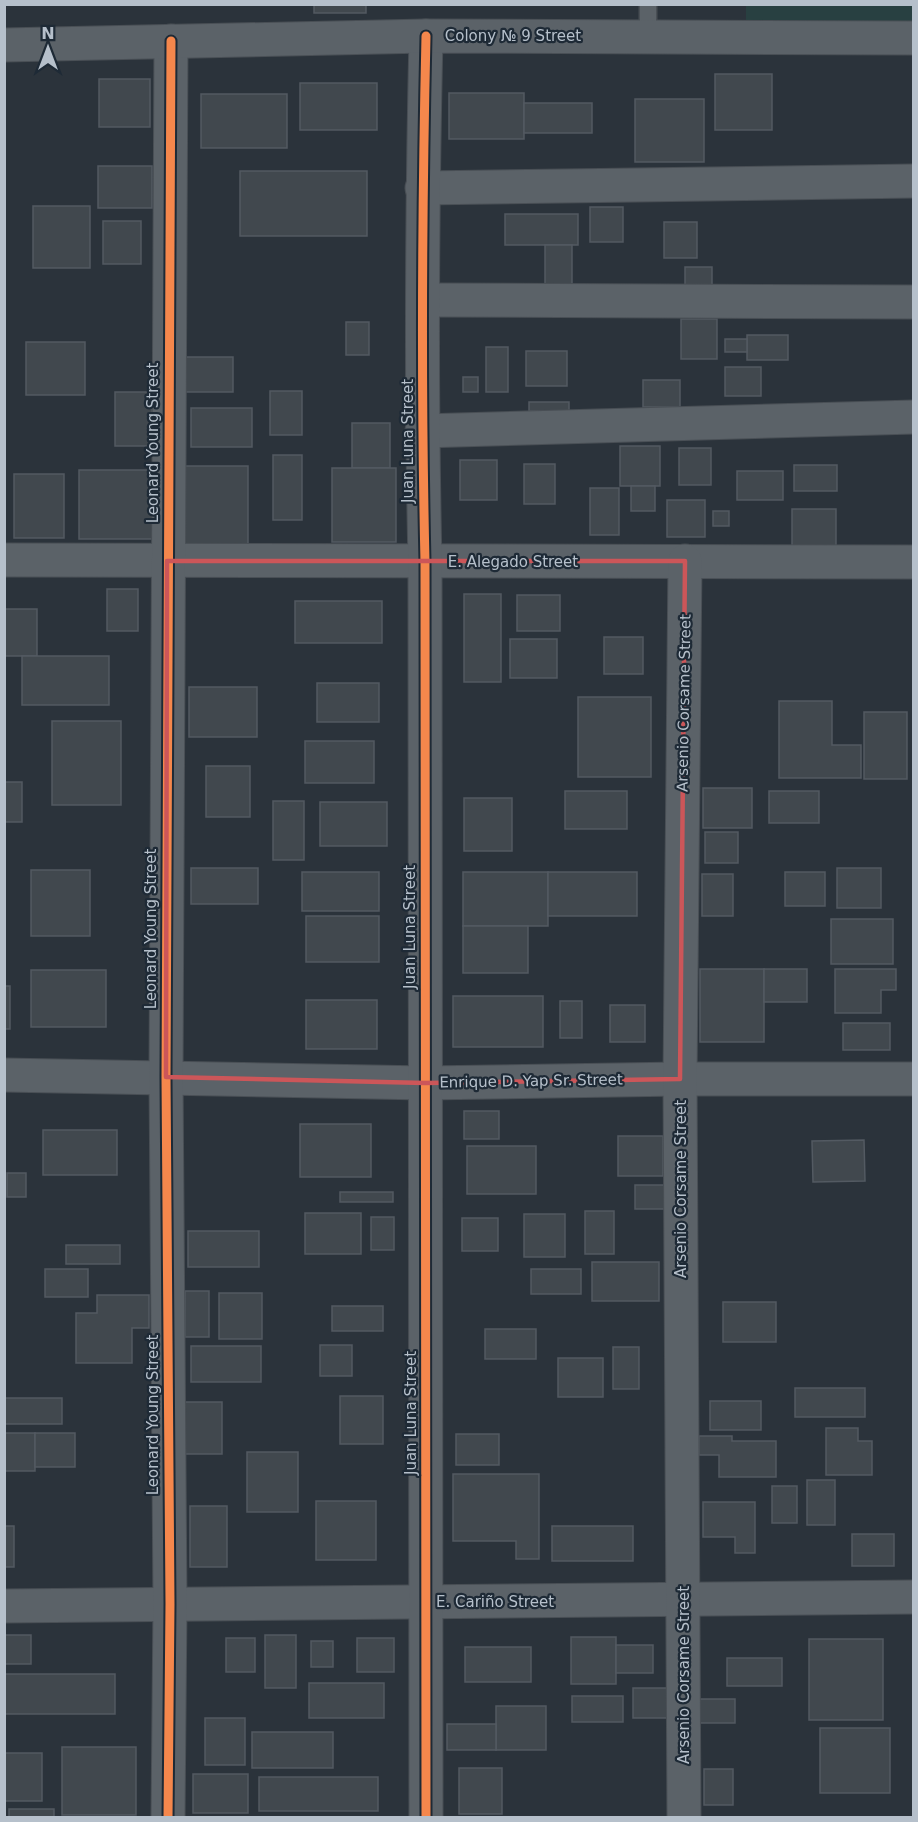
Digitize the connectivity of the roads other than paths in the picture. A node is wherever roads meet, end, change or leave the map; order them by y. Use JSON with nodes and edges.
{"nodes":[{"id":1,"x":648,"y":20,"type":"edge"},
{"id":2,"x":426,"y":36,"type":"junction"},
{"id":3,"x":914,"y":38,"type":"edge"},
{"id":4,"x":171,"y":41,"type":"junction"},
{"id":5,"x":4,"y":45,"type":"edge"},
{"id":6,"x":914,"y":181,"type":"edge"},
{"id":7,"x":422,"y":188,"type":"junction"},
{"id":8,"x":424,"y":300,"type":"junction"},
{"id":9,"x":914,"y":302,"type":"edge"},
{"id":10,"x":914,"y":417,"type":"edge"},
{"id":11,"x":422,"y":431,"type":"junction"},
{"id":12,"x":4,"y":560,"type":"edge"},
{"id":13,"x":167,"y":561,"type":"junction"},
{"id":14,"x":686,"y":561,"type":"junction"},
{"id":15,"x":425,"y":562,"type":"junction"},
{"id":16,"x":914,"y":562,"type":"edge"},
{"id":17,"x":4,"y":1075,"type":"edge"},
{"id":18,"x":166,"y":1077,"type":"junction"},
{"id":19,"x":681,"y":1079,"type":"junction"},
{"id":20,"x":914,"y":1079,"type":"edge"},
{"id":21,"x":425,"y":1083,"type":"junction"},
{"id":22,"x":914,"y":1597,"type":"edge"},
{"id":23,"x":684,"y":1601,"type":"junction"},
{"id":24,"x":426,"y":1602,"type":"junction"},
{"id":25,"x":170,"y":1604,"type":"junction"},
{"id":26,"x":4,"y":1606,"type":"edge"},
{"id":27,"x":168,"y":1818,"type":"edge"},
{"id":28,"x":426,"y":1818,"type":"edge"},
{"id":29,"x":684,"y":1818,"type":"edge"}],
"edges":[{"from":1,"to":2,"type":"street","name":"Colony № 9 Street"},
{"from":1,"to":3,"type":"street","name":"Colony № 9 Street"},
{"from":2,"to":4,"type":"street","name":"Colony № 9 Street"},
{"from":2,"to":7,"type":"street","name":"Juan Luna Street"},
{"from":4,"to":5,"type":"street","name":"Colony № 9 Street"},
{"from":4,"to":13,"type":"street","name":"Leonard Young Street"},
{"from":6,"to":7,"type":"street"},
{"from":7,"to":8,"type":"street","name":"Juan Luna Street"},
{"from":8,"to":9,"type":"street"},
{"from":8,"to":11,"type":"street","name":"Juan Luna Street"},
{"from":10,"to":11,"type":"street"},
{"from":11,"to":15,"type":"street","name":"Juan Luna Street"},
{"from":12,"to":13,"type":"street","name":"E. Alegado Street"},
{"from":13,"to":15,"type":"street","name":"E. Alegado Street"},
{"from":13,"to":18,"type":"street","name":"Leonard Young Street"},
{"from":14,"to":15,"type":"street","name":"E. Alegado Street"},
{"from":14,"to":16,"type":"street","name":"E. Alegado Street"},
{"from":14,"to":19,"type":"street","name":"Arsenio Corsame Street"},
{"from":15,"to":21,"type":"street","name":"Juan Luna Street"},
{"from":17,"to":18,"type":"street","name":"Enrique D. Yap Sr. Street"},
{"from":18,"to":21,"type":"street","name":"Enrique D. Yap Sr. Street"},
{"from":18,"to":25,"type":"street","name":"Leonard Young Street"},
{"from":19,"to":20,"type":"street","name":"Enrique D. Yap Sr. Street"},
{"from":19,"to":21,"type":"street","name":"Enrique D. Yap Sr. Street"},
{"from":19,"to":23,"type":"street","name":"Arsenio Corsame Street"},
{"from":21,"to":24,"type":"street","name":"Juan Luna Street"},
{"from":22,"to":23,"type":"street","name":"E. Cariño Street"},
{"from":23,"to":24,"type":"street","name":"E. Cariño Street"},
{"from":23,"to":29,"type":"street","name":"Arsenio Corsame Street"},
{"from":24,"to":25,"type":"street","name":"E. Cariño Street"},
{"from":24,"to":28,"type":"street","name":"Juan Luna Street"},
{"from":25,"to":26,"type":"street","name":"E. Cariño Street"},
{"from":25,"to":27,"type":"street","name":"Leonard Young Street"}]}
